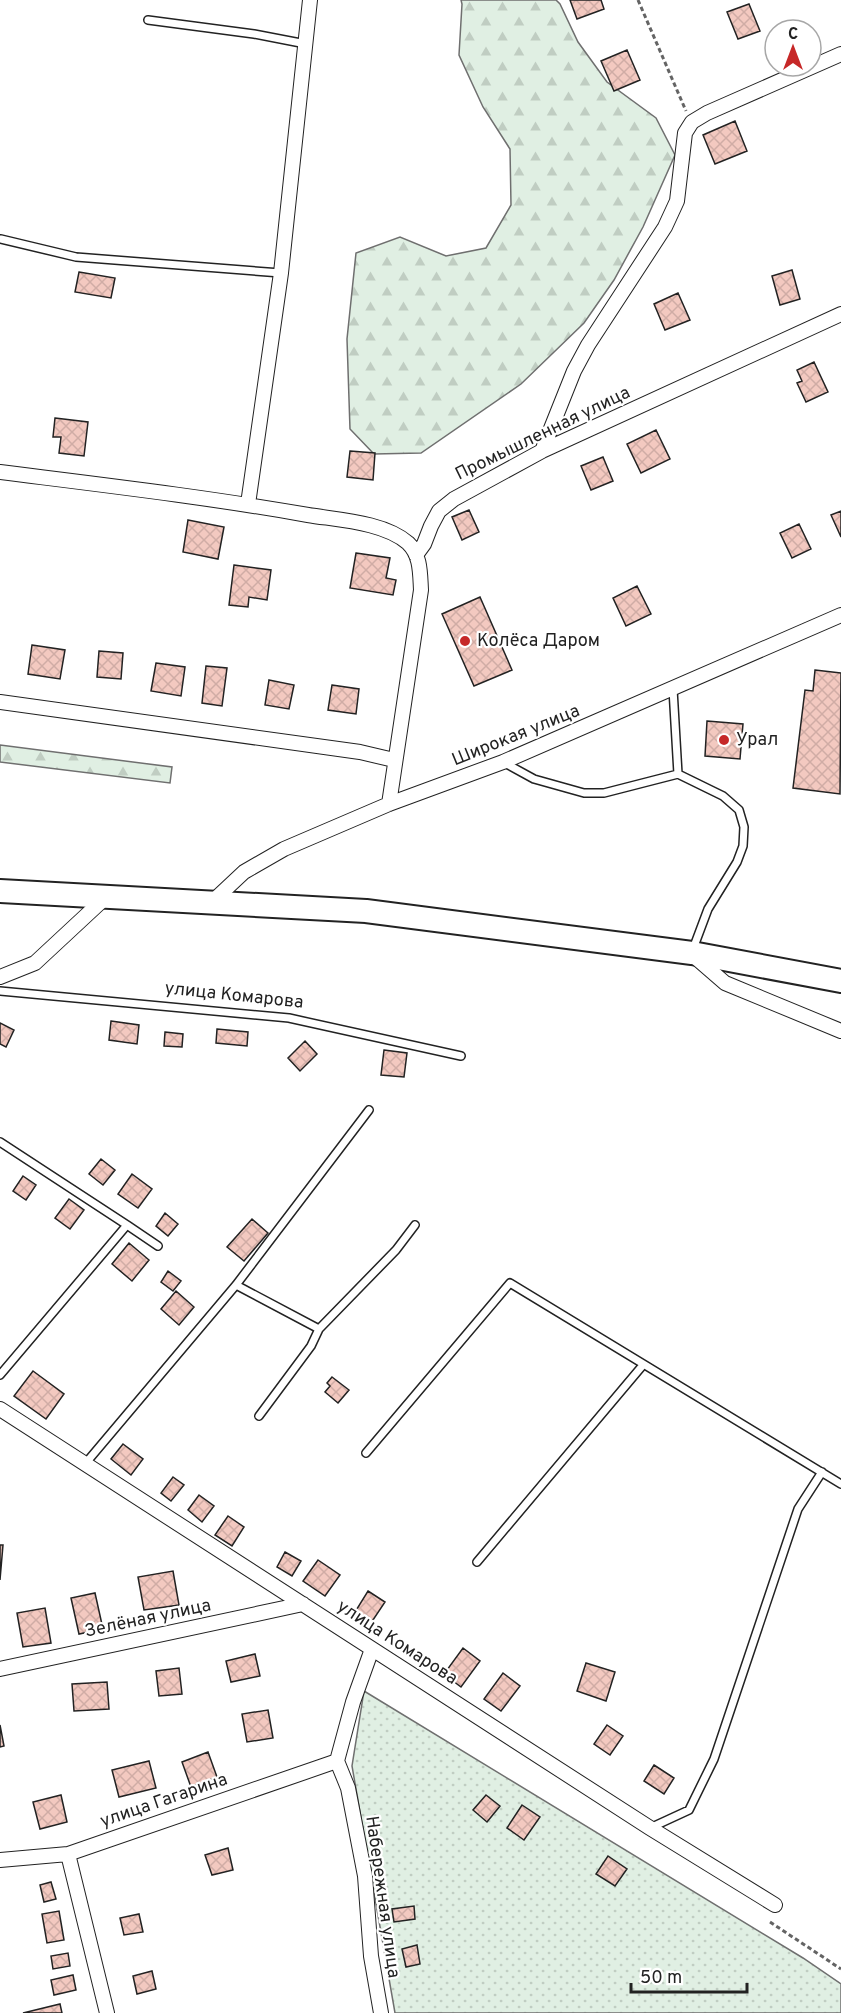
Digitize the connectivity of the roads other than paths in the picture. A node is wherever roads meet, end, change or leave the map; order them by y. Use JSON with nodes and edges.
{"nodes":[{"id":1,"x":310,"y":0,"type":"edge"},
{"id":2,"x":148,"y":20,"type":"dead end"},
{"id":3,"x":306,"y":44,"type":"junction"},
{"id":4,"x":841,"y":54,"type":"edge"},
{"id":5,"x":1,"y":239,"type":"edge"},
{"id":6,"x":280,"y":273,"type":"junction"},
{"id":7,"x":841,"y":314,"type":"edge"},
{"id":8,"x":542,"y":451,"type":"junction"},
{"id":9,"x":0,"y":472,"type":"edge"},
{"id":10,"x":248,"y":504,"type":"junction"},
{"id":11,"x":416,"y":555,"type":"junction"},
{"id":12,"x":841,"y":615,"type":"edge"},
{"id":13,"x":673,"y":688,"type":"junction"},
{"id":14,"x":0,"y":702,"type":"edge"},
{"id":15,"x":394,"y":760,"type":"junction"},
{"id":16,"x":504,"y":762,"type":"junction"},
{"id":17,"x":678,"y":774,"type":"junction"},
{"id":18,"x":389,"y":804,"type":"junction"},
{"id":19,"x":0,"y":891,"type":"edge"},
{"id":20,"x":106,"y":897,"type":"junction"},
{"id":21,"x":212,"y":902,"type":"junction"},
{"id":22,"x":692,"y":953,"type":"junction"},
{"id":23,"x":0,"y":977,"type":"edge"},
{"id":24,"x":841,"y":981,"type":"edge"},
{"id":25,"x":0,"y":991,"type":"edge"},
{"id":26,"x":841,"y":1031,"type":"edge"},
{"id":27,"x":461,"y":1056,"type":"dead end"},
{"id":28,"x":369,"y":1110,"type":"dead end"},
{"id":29,"x":0,"y":1142,"type":"edge"},
{"id":30,"x":127,"y":1225,"type":"junction"},
{"id":31,"x":415,"y":1225,"type":"dead end"},
{"id":32,"x":158,"y":1246,"type":"dead end"},
{"id":33,"x":236,"y":1285,"type":"junction"},
{"id":34,"x":320,"y":1329,"type":"junction"},
{"id":35,"x":643,"y":1365,"type":"junction"},
{"id":36,"x":0,"y":1375,"type":"edge"},
{"id":37,"x":0,"y":1409,"type":"edge"},
{"id":38,"x":260,"y":1416,"type":"dead end"},
{"id":39,"x":366,"y":1453,"type":"dead end"},
{"id":40,"x":85,"y":1464,"type":"junction"},
{"id":41,"x":822,"y":1472,"type":"junction"},
{"id":42,"x":841,"y":1484,"type":"edge"},
{"id":43,"x":477,"y":1562,"type":"dead end"},
{"id":44,"x":303,"y":1604,"type":"junction"},
{"id":45,"x":372,"y":1649,"type":"junction"},
{"id":46,"x":0,"y":1669,"type":"edge"},
{"id":47,"x":337,"y":1761,"type":"junction"},
{"id":48,"x":650,"y":1828,"type":"junction"},
{"id":49,"x":68,"y":1854,"type":"junction"},
{"id":50,"x":0,"y":1860,"type":"edge"},
{"id":51,"x":775,"y":1905,"type":"dead end"},
{"id":52,"x":107,"y":2013,"type":"edge"},
{"id":53,"x":381,"y":2013,"type":"edge"}],
"edges":[{"from":1,"to":3,"type":"street"},
{"from":2,"to":3,"type":"lane"},
{"from":3,"to":6,"type":"street"},
{"from":4,"to":8,"type":"street"},
{"from":5,"to":6,"type":"lane"},
{"from":6,"to":10,"type":"street"},
{"from":7,"to":8,"type":"street","name":"Промышленная улица"},
{"from":8,"to":11,"type":"street","name":"Промышленная улица"},
{"from":9,"to":10,"type":"street"},
{"from":10,"to":11,"type":"street"},
{"from":11,"to":15,"type":"street"},
{"from":12,"to":13,"type":"street","name":"Широкая улица"},
{"from":13,"to":16,"type":"street","name":"Широкая улица"},
{"from":13,"to":17,"type":"lane"},
{"from":14,"to":15,"type":"street"},
{"from":15,"to":18,"type":"street"},
{"from":16,"to":17,"type":"lane"},
{"from":16,"to":18,"type":"street","name":"Широкая улица"},
{"from":17,"to":22,"type":"lane"},
{"from":18,"to":21,"type":"street","name":"Широкая улица"},
{"from":19,"to":20,"type":"main road"},
{"from":20,"to":21,"type":"main road"},
{"from":20,"to":23,"type":"street"},
{"from":21,"to":22,"type":"main road"},
{"from":22,"to":24,"type":"main road"},
{"from":22,"to":26,"type":"street"},
{"from":25,"to":27,"type":"lane","name":"улица Комарова"},
{"from":28,"to":33,"type":"lane"},
{"from":29,"to":30,"type":"lane"},
{"from":30,"to":32,"type":"lane"},
{"from":30,"to":36,"type":"lane"},
{"from":31,"to":34,"type":"lane"},
{"from":33,"to":34,"type":"lane"},
{"from":33,"to":40,"type":"lane"},
{"from":34,"to":38,"type":"lane"},
{"from":35,"to":39,"type":"lane"},
{"from":35,"to":41,"type":"lane"},
{"from":35,"to":43,"type":"lane"},
{"from":37,"to":40,"type":"street","name":"улица Комарова"},
{"from":40,"to":44,"type":"street","name":"улица Комарова"},
{"from":41,"to":42,"type":"lane"},
{"from":41,"to":48,"type":"lane"},
{"from":44,"to":45,"type":"street","name":"улица Комарова"},
{"from":44,"to":46,"type":"street","name":"Зелёная улица"},
{"from":45,"to":47,"type":"street"},
{"from":45,"to":48,"type":"street","name":"улица Комарова"},
{"from":47,"to":49,"type":"street","name":"улица Гагарина"},
{"from":47,"to":53,"type":"street","name":"Набережная улица"},
{"from":48,"to":51,"type":"street","name":"улица Комарова"},
{"from":49,"to":50,"type":"street","name":"улица Гагарина"},
{"from":49,"to":52,"type":"street"}]}
